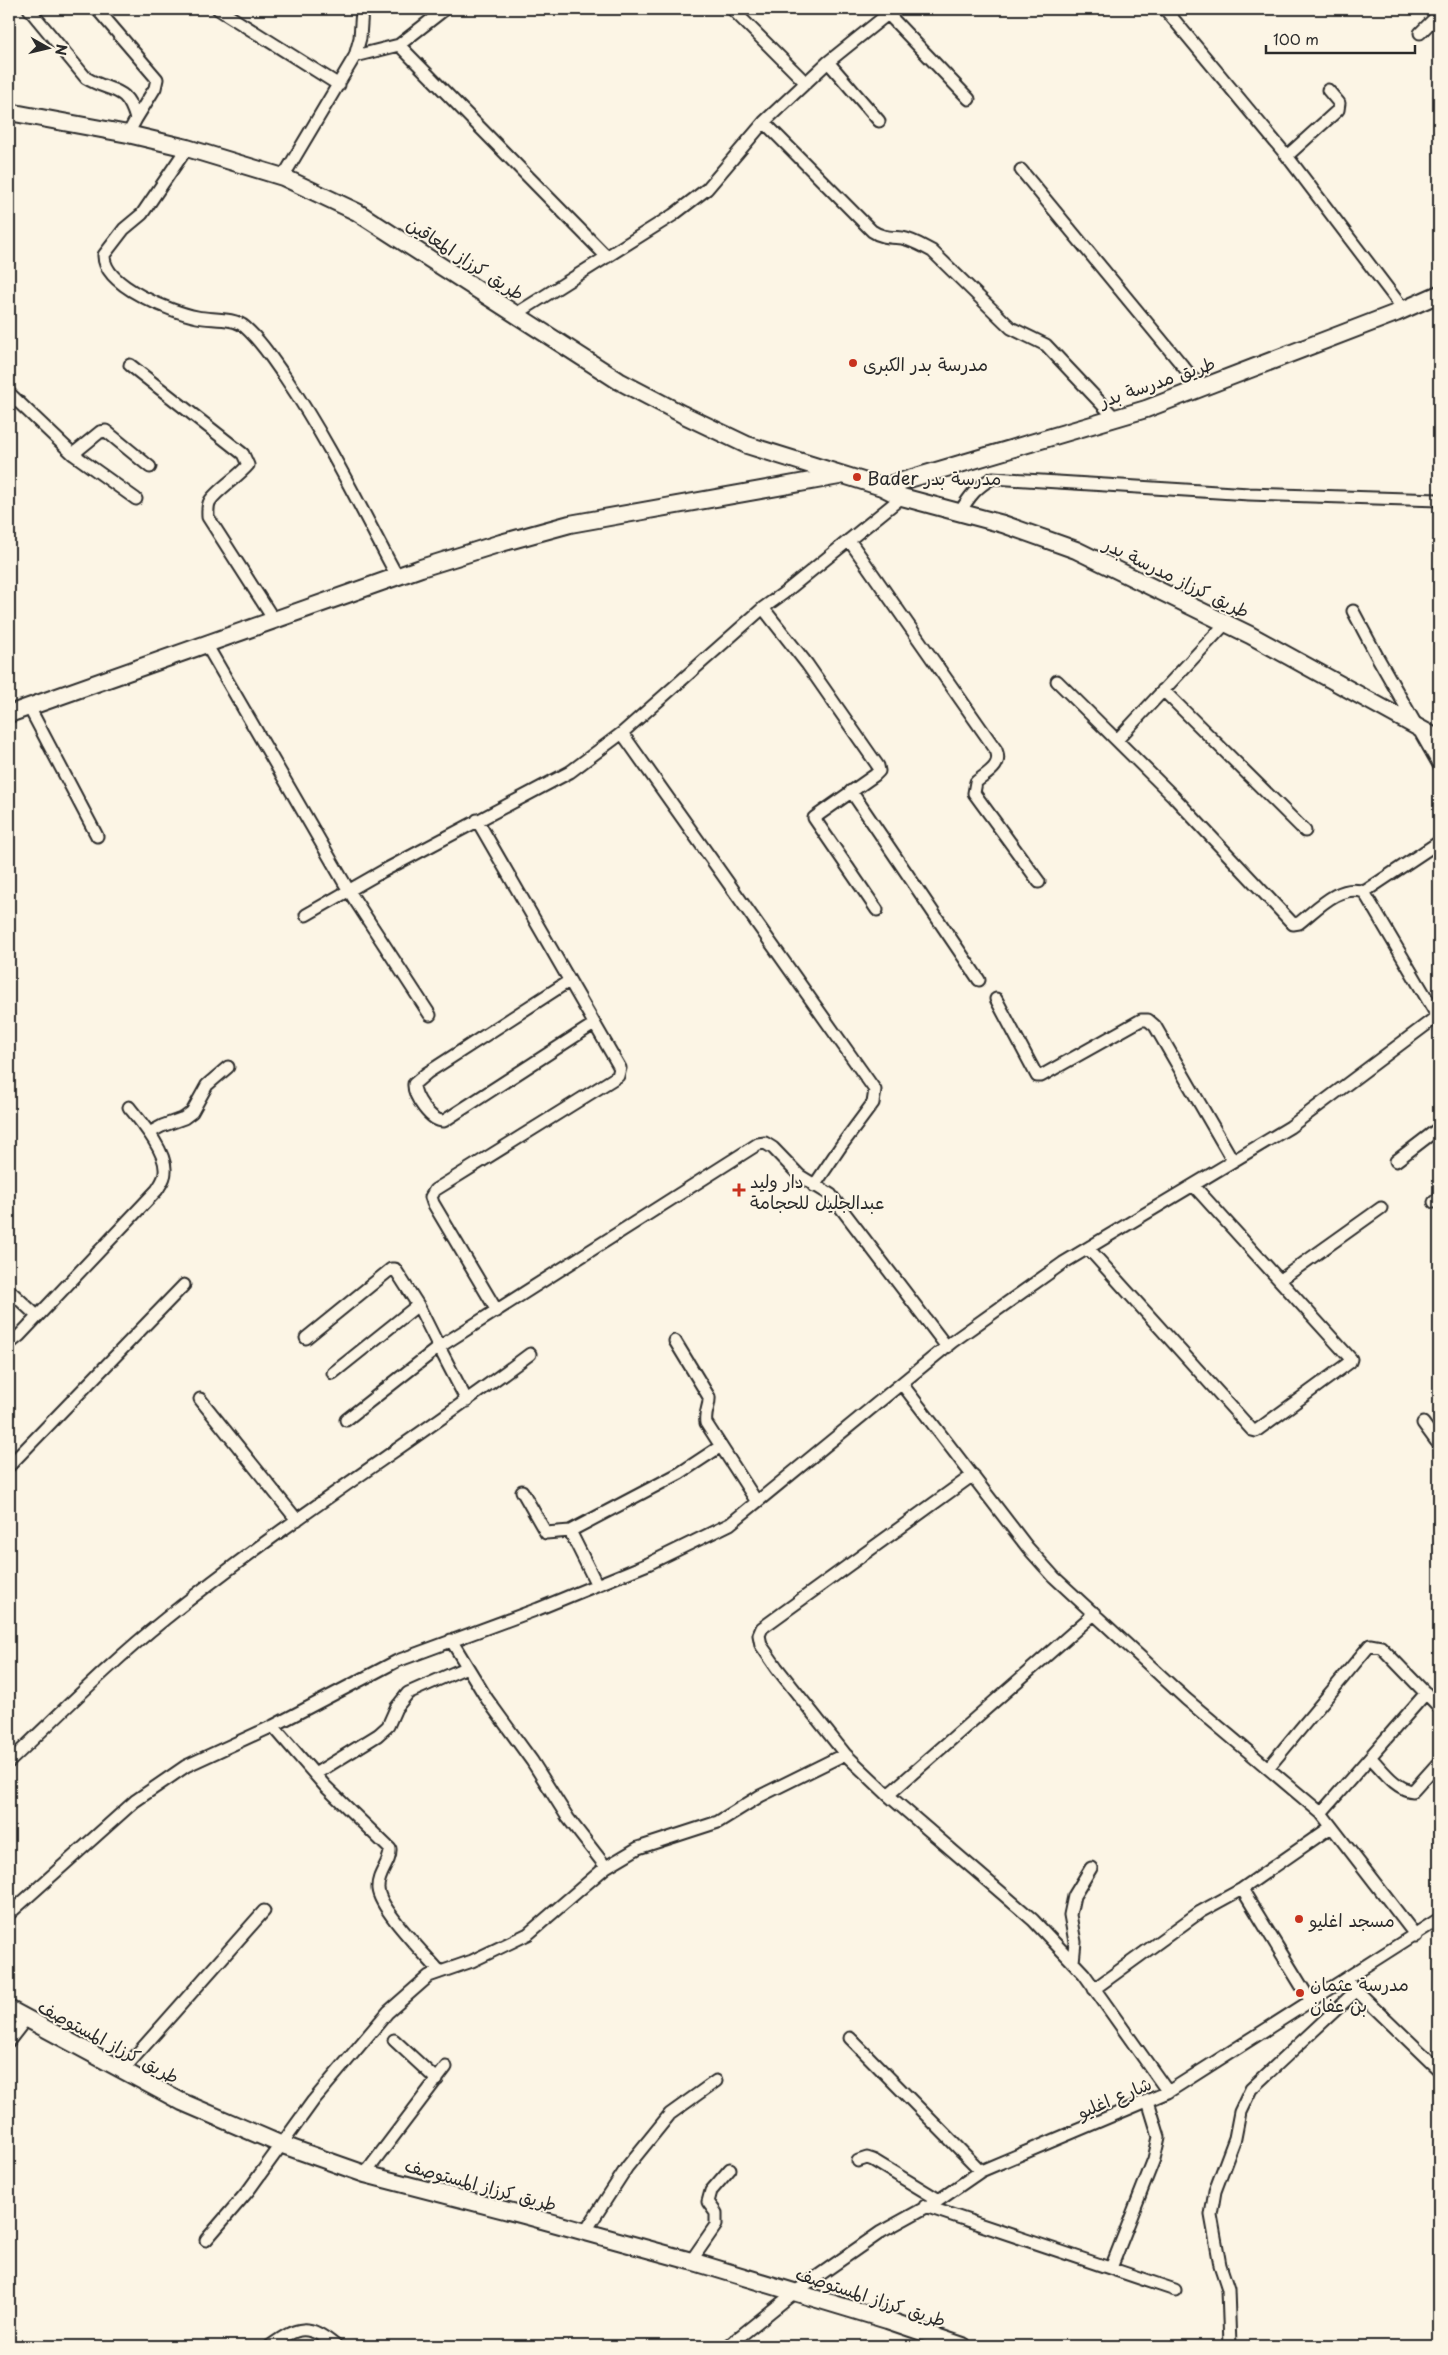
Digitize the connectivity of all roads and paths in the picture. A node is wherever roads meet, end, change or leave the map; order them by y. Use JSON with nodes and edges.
{"nodes":[{"id":1,"x":29,"y":9,"type":"edge"},
{"id":2,"x":97,"y":9,"type":"edge"},
{"id":3,"x":218,"y":9,"type":"edge"},
{"id":4,"x":362,"y":9,"type":"edge"},
{"id":5,"x":445,"y":9,"type":"edge"},
{"id":6,"x":732,"y":9,"type":"edge"},
{"id":7,"x":1164,"y":9,"type":"edge"},
{"id":8,"x":890,"y":11,"type":"edge"},
{"id":9,"x":1439,"y":14,"type":"edge"},
{"id":10,"x":1420,"y":33,"type":"dead end"},
{"id":11,"x":399,"y":45,"type":"junction"},
{"id":12,"x":355,"y":56,"type":"junction"},
{"id":13,"x":828,"y":62,"type":"junction"},
{"id":14,"x":806,"y":82,"type":"junction"},
{"id":15,"x":339,"y":85,"type":"junction"},
{"id":16,"x":1328,"y":90,"type":"dead end"},
{"id":17,"x":970,"y":99,"type":"dead end"},
{"id":18,"x":9,"y":112,"type":"edge"},
{"id":19,"x":136,"y":119,"type":"junction"},
{"id":20,"x":879,"y":121,"type":"dead end"},
{"id":21,"x":764,"y":122,"type":"junction"},
{"id":22,"x":128,"y":134,"type":"junction"},
{"id":23,"x":187,"y":148,"type":"junction"},
{"id":24,"x":1287,"y":156,"type":"junction"},
{"id":25,"x":1021,"y":170,"type":"dead end"},
{"id":26,"x":282,"y":177,"type":"junction"},
{"id":27,"x":606,"y":257,"type":"junction"},
{"id":28,"x":1439,"y":294,"type":"edge"},
{"id":29,"x":1404,"y":310,"type":"junction"},
{"id":30,"x":516,"y":314,"type":"junction"},
{"id":31,"x":130,"y":365,"type":"dead end"},
{"id":32,"x":1201,"y":388,"type":"junction"},
{"id":33,"x":9,"y":393,"type":"edge"},
{"id":34,"x":1115,"y":418,"type":"junction"},
{"id":35,"x":73,"y":454,"type":"junction"},
{"id":36,"x":150,"y":467,"type":"dead end"},
{"id":37,"x":841,"y":476,"type":"junction"},
{"id":38,"x":882,"y":487,"type":"junction"},
{"id":39,"x":902,"y":497,"type":"junction"},
{"id":40,"x":136,"y":499,"type":"dead end"},
{"id":41,"x":1439,"y":500,"type":"edge"},
{"id":42,"x":960,"y":512,"type":"junction"},
{"id":43,"x":849,"y":540,"type":"junction"},
{"id":44,"x":397,"y":576,"type":"junction"},
{"id":45,"x":763,"y":608,"type":"junction"},
{"id":46,"x":1353,"y":611,"type":"dead end"},
{"id":47,"x":274,"y":620,"type":"junction"},
{"id":48,"x":1226,"y":623,"type":"junction"},
{"id":49,"x":206,"y":644,"type":"junction"},
{"id":50,"x":1057,"y":681,"type":"dead end"},
{"id":51,"x":1163,"y":690,"type":"junction"},
{"id":52,"x":15,"y":709,"type":"edge"},
{"id":53,"x":1416,"y":727,"type":"junction"},
{"id":54,"x":622,"y":733,"type":"junction"},
{"id":55,"x":1439,"y":739,"type":"edge"},
{"id":56,"x":1118,"y":740,"type":"junction"},
{"id":57,"x":1439,"y":765,"type":"edge"},
{"id":58,"x":851,"y":792,"type":"junction"},
{"id":59,"x":477,"y":820,"type":"junction"},
{"id":60,"x":1305,"y":831,"type":"dead end"},
{"id":61,"x":97,"y":836,"type":"dead end"},
{"id":62,"x":1439,"y":842,"type":"edge"},
{"id":63,"x":1039,"y":882,"type":"dead end"},
{"id":64,"x":349,"y":891,"type":"junction"},
{"id":65,"x":1364,"y":892,"type":"junction"},
{"id":66,"x":877,"y":910,"type":"dead end"},
{"id":67,"x":306,"y":915,"type":"dead end"},
{"id":68,"x":978,"y":980,"type":"dead end"},
{"id":69,"x":569,"y":981,"type":"junction"},
{"id":70,"x":996,"y":1000,"type":"dead end"},
{"id":71,"x":430,"y":1015,"type":"dead end"},
{"id":72,"x":1439,"y":1017,"type":"edge"},
{"id":73,"x":594,"y":1024,"type":"junction"},
{"id":74,"x":228,"y":1067,"type":"dead end"},
{"id":75,"x":128,"y":1106,"type":"dead end"},
{"id":76,"x":1439,"y":1128,"type":"edge"},
{"id":77,"x":149,"y":1133,"type":"junction"},
{"id":78,"x":1233,"y":1161,"type":"junction"},
{"id":79,"x":1396,"y":1161,"type":"dead end"},
{"id":80,"x":814,"y":1186,"type":"junction"},
{"id":81,"x":1194,"y":1186,"type":"junction"},
{"id":82,"x":1381,"y":1208,"type":"dead end"},
{"id":83,"x":1088,"y":1248,"type":"junction"},
{"id":84,"x":1280,"y":1280,"type":"junction"},
{"id":85,"x":184,"y":1285,"type":"dead end"},
{"id":86,"x":9,"y":1290,"type":"edge"},
{"id":87,"x":418,"y":1305,"type":"junction"},
{"id":88,"x":497,"y":1311,"type":"junction"},
{"id":89,"x":37,"y":1316,"type":"junction"},
{"id":90,"x":306,"y":1338,"type":"dead end"},
{"id":91,"x":675,"y":1341,"type":"dead end"},
{"id":92,"x":9,"y":1344,"type":"edge"},
{"id":93,"x":439,"y":1347,"type":"junction"},
{"id":94,"x":947,"y":1347,"type":"junction"},
{"id":95,"x":530,"y":1354,"type":"dead end"},
{"id":96,"x":333,"y":1373,"type":"dead end"},
{"id":97,"x":902,"y":1384,"type":"junction"},
{"id":98,"x":200,"y":1399,"type":"dead end"},
{"id":99,"x":467,"y":1401,"type":"junction"},
{"id":100,"x":346,"y":1420,"type":"dead end"},
{"id":101,"x":1423,"y":1423,"type":"dead end"},
{"id":102,"x":721,"y":1446,"type":"junction"},
{"id":103,"x":1439,"y":1446,"type":"edge"},
{"id":104,"x":9,"y":1466,"type":"edge"},
{"id":105,"x":972,"y":1475,"type":"junction"},
{"id":106,"x":522,"y":1491,"type":"dead end"},
{"id":107,"x":757,"y":1502,"type":"junction"},
{"id":108,"x":297,"y":1520,"type":"junction"},
{"id":109,"x":570,"y":1531,"type":"junction"},
{"id":110,"x":597,"y":1585,"type":"junction"},
{"id":111,"x":1095,"y":1613,"type":"junction"},
{"id":112,"x":451,"y":1640,"type":"junction"},
{"id":113,"x":467,"y":1666,"type":"junction"},
{"id":114,"x":1426,"y":1693,"type":"junction"},
{"id":115,"x":1439,"y":1707,"type":"edge"},
{"id":116,"x":273,"y":1726,"type":"junction"},
{"id":117,"x":845,"y":1754,"type":"junction"},
{"id":118,"x":1370,"y":1757,"type":"junction"},
{"id":119,"x":9,"y":1762,"type":"edge"},
{"id":120,"x":1439,"y":1762,"type":"edge"},
{"id":121,"x":1268,"y":1768,"type":"junction"},
{"id":122,"x":315,"y":1774,"type":"junction"},
{"id":123,"x":888,"y":1795,"type":"junction"},
{"id":124,"x":1320,"y":1813,"type":"junction"},
{"id":125,"x":1331,"y":1827,"type":"junction"},
{"id":126,"x":606,"y":1867,"type":"junction"},
{"id":127,"x":1091,"y":1868,"type":"dead end"},
{"id":128,"x":1242,"y":1889,"type":"junction"},
{"id":129,"x":264,"y":1910,"type":"dead end"},
{"id":130,"x":9,"y":1914,"type":"edge"},
{"id":131,"x":1439,"y":1919,"type":"edge"},
{"id":132,"x":1416,"y":1936,"type":"junction"},
{"id":133,"x":1073,"y":1962,"type":"junction"},
{"id":134,"x":440,"y":1972,"type":"junction"},
{"id":135,"x":1346,"y":1980,"type":"junction"},
{"id":136,"x":1094,"y":1989,"type":"junction"},
{"id":137,"x":1357,"y":1990,"type":"junction"},
{"id":138,"x":1310,"y":2000,"type":"junction"},
{"id":139,"x":9,"y":2009,"type":"edge"},
{"id":140,"x":26,"y":2019,"type":"junction"},
{"id":141,"x":850,"y":2038,"type":"dead end"},
{"id":142,"x":394,"y":2040,"type":"dead end"},
{"id":143,"x":9,"y":2041,"type":"edge"},
{"id":144,"x":446,"y":2067,"type":"dead end"},
{"id":145,"x":122,"y":2070,"type":"junction"},
{"id":146,"x":1439,"y":2070,"type":"edge"},
{"id":147,"x":437,"y":2080,"type":"junction"},
{"id":148,"x":716,"y":2081,"type":"dead end"},
{"id":149,"x":1168,"y":2092,"type":"junction"},
{"id":150,"x":1148,"y":2101,"type":"junction"},
{"id":151,"x":280,"y":2144,"type":"junction"},
{"id":152,"x":858,"y":2161,"type":"dead end"},
{"id":153,"x":730,"y":2169,"type":"dead end"},
{"id":154,"x":981,"y":2171,"type":"junction"},
{"id":155,"x":365,"y":2174,"type":"junction"},
{"id":156,"x":938,"y":2200,"type":"junction"},
{"id":157,"x":925,"y":2206,"type":"junction"},
{"id":158,"x":585,"y":2232,"type":"junction"},
{"id":159,"x":206,"y":2240,"type":"dead end"},
{"id":160,"x":691,"y":2261,"type":"junction"},
{"id":161,"x":1110,"y":2268,"type":"junction"},
{"id":162,"x":1175,"y":2290,"type":"dead end"},
{"id":163,"x":795,"y":2292,"type":"junction"},
{"id":164,"x":270,"y":2346,"type":"edge"},
{"id":165,"x":336,"y":2346,"type":"edge"},
{"id":166,"x":728,"y":2346,"type":"edge"},
{"id":167,"x":963,"y":2346,"type":"edge"},
{"id":168,"x":1230,"y":2346,"type":"edge"}],
"edges":[{"from":1,"to":19,"type":"street"},
{"from":2,"to":19,"type":"street"},
{"from":3,"to":15,"type":"street"},
{"from":4,"to":12,"type":"street"},
{"from":5,"to":11,"type":"street"},
{"from":6,"to":14,"type":"street"},
{"from":7,"to":24,"type":"street"},
{"from":8,"to":13,"type":"street"},
{"from":8,"to":17,"type":"street"},
{"from":9,"to":10,"type":"street"},
{"from":11,"to":12,"type":"street"},
{"from":11,"to":27,"type":"street"},
{"from":12,"to":15,"type":"street"},
{"from":13,"to":14,"type":"street"},
{"from":13,"to":20,"type":"street"},
{"from":14,"to":21,"type":"street"},
{"from":15,"to":26,"type":"street"},
{"from":16,"to":24,"type":"street"},
{"from":18,"to":22,"type":"street","name":"طريق كرزاز المعاقين"},
{"from":19,"to":22,"type":"street"},
{"from":21,"to":27,"type":"street"},
{"from":21,"to":34,"type":"street"},
{"from":22,"to":23,"type":"street","name":"طريق كرزاز المعاقين"},
{"from":23,"to":26,"type":"street","name":"طريق كرزاز المعاقين"},
{"from":23,"to":44,"type":"street"},
{"from":24,"to":29,"type":"street"},
{"from":25,"to":32,"type":"street"},
{"from":26,"to":30,"type":"street","name":"طريق كرزاز المعاقين"},
{"from":27,"to":30,"type":"street"},
{"from":28,"to":29,"type":"street","name":"طريق مدرسة بدر"},
{"from":29,"to":32,"type":"street","name":"طريق مدرسة بدر"},
{"from":30,"to":37,"type":"street","name":"طريق كرزاز المعاقين"},
{"from":31,"to":47,"type":"street"},
{"from":32,"to":34,"type":"street","name":"طريق مدرسة بدر"},
{"from":33,"to":35,"type":"street"},
{"from":34,"to":38,"type":"street","name":"طريق مدرسة بدر"},
{"from":35,"to":36,"type":"street"},
{"from":35,"to":40,"type":"street"},
{"from":37,"to":38,"type":"street","name":"طريق كرزاز المعاقين"},
{"from":37,"to":44,"type":"street"},
{"from":38,"to":39,"type":"street","name":"طريق كرزاز مدرسة بدر"},
{"from":39,"to":42,"type":"street","name":"طريق كرزاز مدرسة بدر"},
{"from":39,"to":43,"type":"street"},
{"from":41,"to":42,"type":"street"},
{"from":42,"to":48,"type":"street","name":"طريق كرزاز مدرسة بدر"},
{"from":43,"to":45,"type":"street"},
{"from":43,"to":63,"type":"street"},
{"from":44,"to":47,"type":"street"},
{"from":45,"to":54,"type":"street"},
{"from":45,"to":58,"type":"street"},
{"from":46,"to":53,"type":"street"},
{"from":47,"to":49,"type":"street"},
{"from":48,"to":51,"type":"street"},
{"from":48,"to":53,"type":"street","name":"طريق كرزاز مدرسة بدر"},
{"from":49,"to":52,"type":"street"},
{"from":49,"to":64,"type":"street"},
{"from":50,"to":56,"type":"street"},
{"from":51,"to":56,"type":"street"},
{"from":51,"to":60,"type":"street"},
{"from":52,"to":61,"type":"street"},
{"from":53,"to":55,"type":"street","name":"طريق كرزاز مدرسة بدر"},
{"from":53,"to":57,"type":"street"},
{"from":54,"to":59,"type":"street"},
{"from":54,"to":80,"type":"street"},
{"from":56,"to":65,"type":"street"},
{"from":58,"to":66,"type":"street"},
{"from":58,"to":68,"type":"street"},
{"from":59,"to":64,"type":"street"},
{"from":59,"to":69,"type":"street"},
{"from":62,"to":65,"type":"street"},
{"from":64,"to":67,"type":"street"},
{"from":64,"to":71,"type":"street"},
{"from":65,"to":72,"type":"street"},
{"from":69,"to":73,"type":"street"},
{"from":69,"to":73,"type":"street"},
{"from":70,"to":78,"type":"street"},
{"from":72,"to":78,"type":"street"},
{"from":73,"to":88,"type":"street"},
{"from":74,"to":77,"type":"street"},
{"from":75,"to":77,"type":"street"},
{"from":76,"to":79,"type":"street"},
{"from":77,"to":89,"type":"street"},
{"from":78,"to":81,"type":"street"},
{"from":80,"to":88,"type":"street"},
{"from":80,"to":94,"type":"street"},
{"from":81,"to":83,"type":"street"},
{"from":81,"to":84,"type":"street"},
{"from":82,"to":84,"type":"street"},
{"from":83,"to":84,"type":"street"},
{"from":83,"to":94,"type":"street"},
{"from":85,"to":104,"type":"street"},
{"from":86,"to":89,"type":"street"},
{"from":87,"to":90,"type":"street"},
{"from":87,"to":93,"type":"street"},
{"from":87,"to":96,"type":"street"},
{"from":88,"to":93,"type":"street"},
{"from":89,"to":92,"type":"street"},
{"from":91,"to":102,"type":"street"},
{"from":93,"to":99,"type":"street"},
{"from":93,"to":100,"type":"street"},
{"from":94,"to":97,"type":"street"},
{"from":95,"to":99,"type":"street"},
{"from":97,"to":105,"type":"street"},
{"from":97,"to":107,"type":"street"},
{"from":98,"to":108,"type":"street"},
{"from":99,"to":108,"type":"street"},
{"from":101,"to":103,"type":"street"},
{"from":102,"to":107,"type":"street"},
{"from":102,"to":109,"type":"street"},
{"from":105,"to":111,"type":"street"},
{"from":105,"to":117,"type":"street"},
{"from":106,"to":109,"type":"street"},
{"from":107,"to":110,"type":"street"},
{"from":108,"to":119,"type":"street"},
{"from":109,"to":110,"type":"street"},
{"from":110,"to":112,"type":"street"},
{"from":111,"to":121,"type":"street"},
{"from":111,"to":123,"type":"street"},
{"from":112,"to":113,"type":"street"},
{"from":112,"to":116,"type":"street"},
{"from":113,"to":122,"type":"street"},
{"from":113,"to":126,"type":"street"},
{"from":114,"to":115,"type":"street"},
{"from":114,"to":118,"type":"street"},
{"from":114,"to":121,"type":"street"},
{"from":116,"to":122,"type":"street"},
{"from":116,"to":130,"type":"street"},
{"from":117,"to":123,"type":"street"},
{"from":117,"to":126,"type":"street"},
{"from":118,"to":120,"type":"street"},
{"from":118,"to":124,"type":"street"},
{"from":121,"to":124,"type":"street"},
{"from":122,"to":134,"type":"street"},
{"from":123,"to":133,"type":"street"},
{"from":124,"to":125,"type":"street"},
{"from":125,"to":128,"type":"street"},
{"from":125,"to":132,"type":"street"},
{"from":126,"to":134,"type":"street"},
{"from":127,"to":133,"type":"street"},
{"from":128,"to":136,"type":"street"},
{"from":128,"to":138,"type":"street"},
{"from":129,"to":145,"type":"street"},
{"from":131,"to":132,"type":"street","name":"شارع اغليو"},
{"from":132,"to":135,"type":"street","name":"شارع اغليو"},
{"from":133,"to":136,"type":"street"},
{"from":134,"to":151,"type":"street"},
{"from":135,"to":137,"type":"street"},
{"from":135,"to":138,"type":"street","name":"شارع اغليو"},
{"from":136,"to":149,"type":"street"},
{"from":137,"to":146,"type":"street"},
{"from":137,"to":168,"type":"street"},
{"from":138,"to":149,"type":"street","name":"شارع اغليو"},
{"from":139,"to":140,"type":"street","name":"طريق كرزاز المستوصف"},
{"from":140,"to":143,"type":"street"},
{"from":140,"to":145,"type":"street","name":"طريق كرزاز المستوصف"},
{"from":141,"to":154,"type":"street"},
{"from":142,"to":147,"type":"street"},
{"from":144,"to":147,"type":"street"},
{"from":145,"to":151,"type":"street","name":"طريق كرزاز المستوصف"},
{"from":147,"to":155,"type":"street"},
{"from":148,"to":158,"type":"street"},
{"from":149,"to":150,"type":"street","name":"شارع اغليو"},
{"from":150,"to":154,"type":"street","name":"شارع اغليو"},
{"from":150,"to":161,"type":"street"},
{"from":151,"to":155,"type":"street","name":"طريق كرزاز المستوصف"},
{"from":151,"to":159,"type":"street"},
{"from":152,"to":156,"type":"street"},
{"from":153,"to":160,"type":"street"},
{"from":154,"to":156,"type":"street","name":"شارع اغليو"},
{"from":155,"to":158,"type":"street","name":"طريق كرزاز المستوصف"},
{"from":156,"to":157,"type":"street","name":"شارع اغليو"},
{"from":157,"to":161,"type":"street"},
{"from":157,"to":163,"type":"street","name":"شارع اغليو"},
{"from":158,"to":160,"type":"street","name":"طريق كرزاز المستوصف"},
{"from":160,"to":163,"type":"street","name":"طريق كرزاز المستوصف"},
{"from":161,"to":162,"type":"street"},
{"from":163,"to":166,"type":"street","name":"شارع اغليو"},
{"from":163,"to":167,"type":"street","name":"طريق كرزاز المستوصف"},
{"from":164,"to":165,"type":"street"}]}
